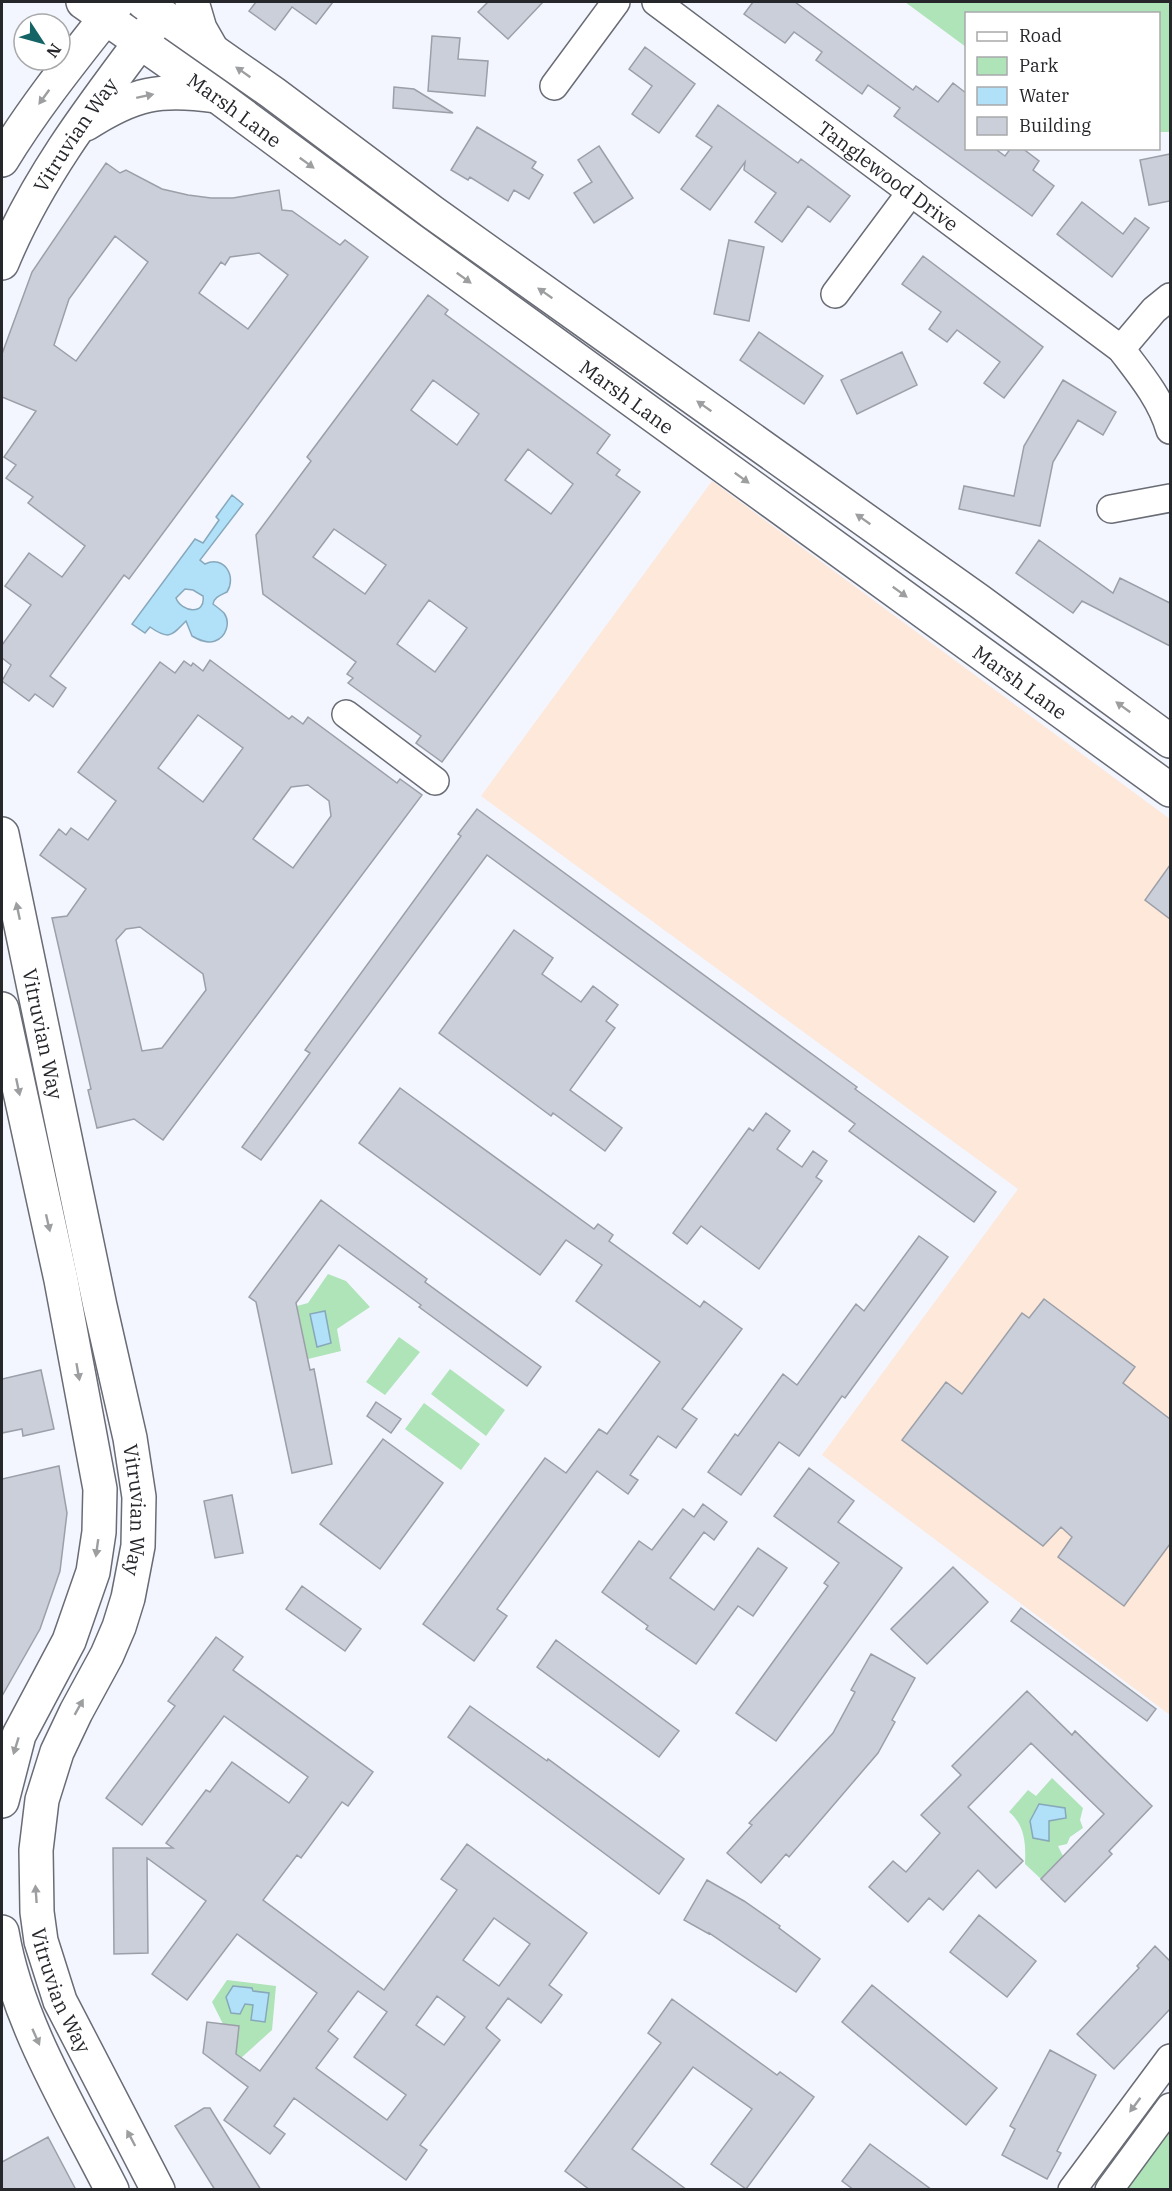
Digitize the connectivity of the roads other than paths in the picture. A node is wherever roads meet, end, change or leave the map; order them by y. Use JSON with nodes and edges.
{"nodes":[{"id":1,"x":192,"y":2,"type":"edge"},
{"id":2,"x":616,"y":2,"type":"edge"},
{"id":3,"x":656,"y":2,"type":"edge"},
{"id":4,"x":159,"y":6,"type":"edge"},
{"id":5,"x":102,"y":7,"type":"edge"},
{"id":6,"x":141,"y":42,"type":"junction"},
{"id":7,"x":213,"y":51,"type":"junction"},
{"id":8,"x":554,"y":86,"type":"dead end"},
{"id":9,"x":217,"y":96,"type":"junction"},
{"id":10,"x":75,"y":132,"type":"junction"},
{"id":11,"x":2,"y":160,"type":"edge"},
{"id":12,"x":911,"y":192,"type":"junction"},
{"id":13,"x":432,"y":212,"type":"junction"},
{"id":14,"x":410,"y":239,"type":"junction"},
{"id":15,"x":2,"y":263,"type":"edge"},
{"id":16,"x":835,"y":294,"type":"dead end"},
{"id":17,"x":1170,"y":297,"type":"edge"},
{"id":18,"x":1121,"y":349,"type":"junction"},
{"id":19,"x":735,"y":428,"type":"junction"},
{"id":20,"x":1170,"y":430,"type":"edge"},
{"id":21,"x":713,"y":458,"type":"junction"},
{"id":22,"x":1170,"y":498,"type":"edge"},
{"id":23,"x":1111,"y":509,"type":"dead end"},
{"id":24,"x":979,"y":601,"type":"junction"},
{"id":25,"x":954,"y":632,"type":"junction"},
{"id":26,"x":346,"y":714,"type":"dead end"},
{"id":27,"x":1170,"y":741,"type":"edge"},
{"id":28,"x":435,"y":781,"type":"dead end"},
{"id":29,"x":1170,"y":790,"type":"edge"},
{"id":30,"x":2,"y":834,"type":"edge"},
{"id":31,"x":2,"y":1009,"type":"edge"},
{"id":32,"x":2,"y":1801,"type":"edge"},
{"id":33,"x":2,"y":1932,"type":"edge"},
{"id":34,"x":50,"y":1972,"type":"junction"},
{"id":35,"x":14,"y":1983,"type":"junction"},
{"id":36,"x":1170,"y":2058,"type":"edge"},
{"id":37,"x":1170,"y":2107,"type":"edge"},
{"id":38,"x":112,"y":2190,"type":"edge"},
{"id":39,"x":158,"y":2190,"type":"edge"},
{"id":40,"x":1071,"y":2190,"type":"edge"},
{"id":41,"x":1109,"y":2190,"type":"edge"}],
"edges":[{"from":1,"to":7,"type":"main road"},
{"from":2,"to":8,"type":"street"},
{"from":3,"to":12,"type":"street","name":"Tanglewood Drive"},
{"from":4,"to":6,"type":"main road","name":"Vitruvian Way"},
{"from":4,"to":7,"type":"main road","name":"Marsh Lane"},
{"from":5,"to":6,"type":"main road","name":"Marsh Lane"},
{"from":5,"to":11,"type":"main road","one_way":true},
{"from":6,"to":9,"type":"main road","name":"Marsh Lane"},
{"from":6,"to":10,"type":"main road","name":"Vitruvian Way"},
{"from":13,"to":7,"type":"main road","name":"Marsh Lane","one_way":true},
{"from":10,"to":9,"type":"main road","one_way":true},
{"from":9,"to":14,"type":"main road","name":"Marsh Lane","one_way":true},
{"from":10,"to":15,"type":"main road","name":"Vitruvian Way"},
{"from":12,"to":16,"type":"street"},
{"from":12,"to":18,"type":"street","name":"Tanglewood Drive"},
{"from":13,"to":14,"type":"main road"},
{"from":19,"to":13,"type":"main road","name":"Marsh Lane","one_way":true},
{"from":14,"to":21,"type":"main road","name":"Marsh Lane","one_way":true},
{"from":17,"to":18,"type":"street"},
{"from":18,"to":20,"type":"street","name":"Tanglewood Drive"},
{"from":19,"to":21,"type":"main road"},
{"from":24,"to":19,"type":"main road","name":"Marsh Lane","one_way":true},
{"from":21,"to":25,"type":"main road","name":"Marsh Lane","one_way":true},
{"from":22,"to":23,"type":"street"},
{"from":24,"to":25,"type":"main road"},
{"from":27,"to":24,"type":"main road","name":"Marsh Lane","one_way":true},
{"from":25,"to":29,"type":"main road","name":"Marsh Lane"},
{"from":26,"to":28,"type":"street"},
{"from":34,"to":30,"type":"main road","name":"Vitruvian Way","one_way":true},
{"from":31,"to":32,"type":"main road","name":"Vitruvian Way","one_way":true},
{"from":33,"to":35,"type":"main road","name":"Vitruvian Way"},
{"from":34,"to":35,"type":"main road"},
{"from":39,"to":34,"type":"main road","name":"Vitruvian Way","one_way":true},
{"from":35,"to":38,"type":"main road","name":"Vitruvian Way","one_way":true},
{"from":36,"to":40,"type":"street","one_way":true},
{"from":37,"to":41,"type":"street"}]}
